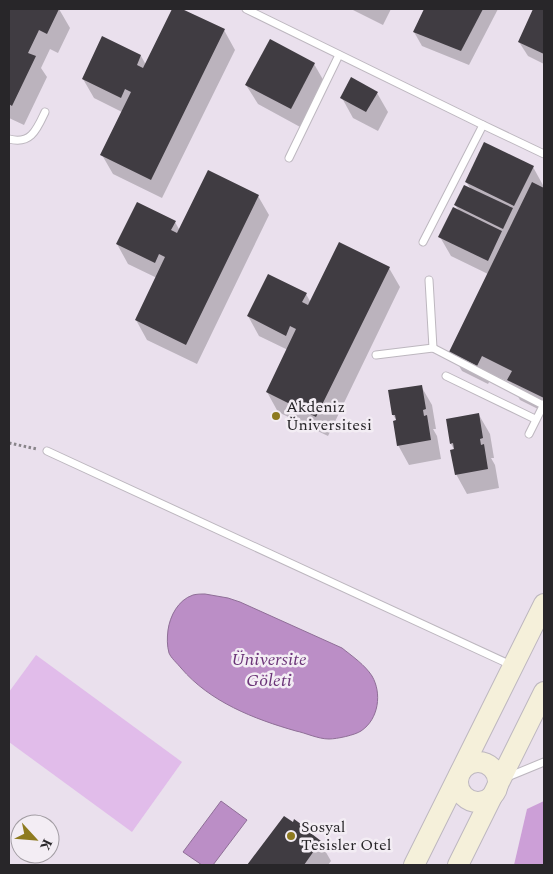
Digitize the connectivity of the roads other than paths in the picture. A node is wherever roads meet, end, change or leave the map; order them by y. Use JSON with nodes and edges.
{"nodes":[{"id":1,"x":246,"y":9,"type":"edge"},
{"id":2,"x":339,"y":54,"type":"junction"},
{"id":3,"x":46,"y":112,"type":"dead end"},
{"id":4,"x":483,"y":125,"type":"junction"},
{"id":5,"x":9,"y":139,"type":"edge"},
{"id":6,"x":544,"y":154,"type":"edge"},
{"id":7,"x":289,"y":158,"type":"dead end"},
{"id":8,"x":424,"y":242,"type":"dead end"},
{"id":9,"x":429,"y":280,"type":"dead end"},
{"id":10,"x":433,"y":348,"type":"junction"},
{"id":11,"x":376,"y":355,"type":"dead end"},
{"id":12,"x":446,"y":376,"type":"dead end"},
{"id":13,"x":544,"y":404,"type":"edge"},
{"id":14,"x":536,"y":419,"type":"junction"},
{"id":15,"x":529,"y":434,"type":"dead end"},
{"id":16,"x":47,"y":451,"type":"road end"},
{"id":17,"x":544,"y":604,"type":"edge"},
{"id":18,"x":513,"y":666,"type":"junction"},
{"id":19,"x":544,"y":692,"type":"edge"},
{"id":20,"x":544,"y":762,"type":"edge"},
{"id":21,"x":460,"y":774,"type":"junction"},
{"id":22,"x":498,"y":785,"type":"junction"},
{"id":23,"x":414,"y":865,"type":"edge"},
{"id":24,"x":458,"y":865,"type":"edge"}],
"edges":[{"from":1,"to":2,"type":"lane"},
{"from":2,"to":4,"type":"lane"},
{"from":2,"to":7,"type":"lane"},
{"from":3,"to":5,"type":"lane"},
{"from":4,"to":6,"type":"lane"},
{"from":4,"to":8,"type":"lane"},
{"from":9,"to":10,"type":"lane"},
{"from":10,"to":11,"type":"lane"},
{"from":10,"to":13,"type":"lane"},
{"from":12,"to":14,"type":"lane"},
{"from":13,"to":14,"type":"lane"},
{"from":14,"to":15,"type":"lane"},
{"from":16,"to":18,"type":"lane"},
{"from":17,"to":18,"type":"street"},
{"from":18,"to":21,"type":"street"},
{"from":19,"to":22,"type":"street"},
{"from":20,"to":22,"type":"lane"},
{"from":21,"to":22,"type":"street"},
{"from":21,"to":22,"type":"street"},
{"from":21,"to":23,"type":"street"},
{"from":22,"to":24,"type":"street"}]}
